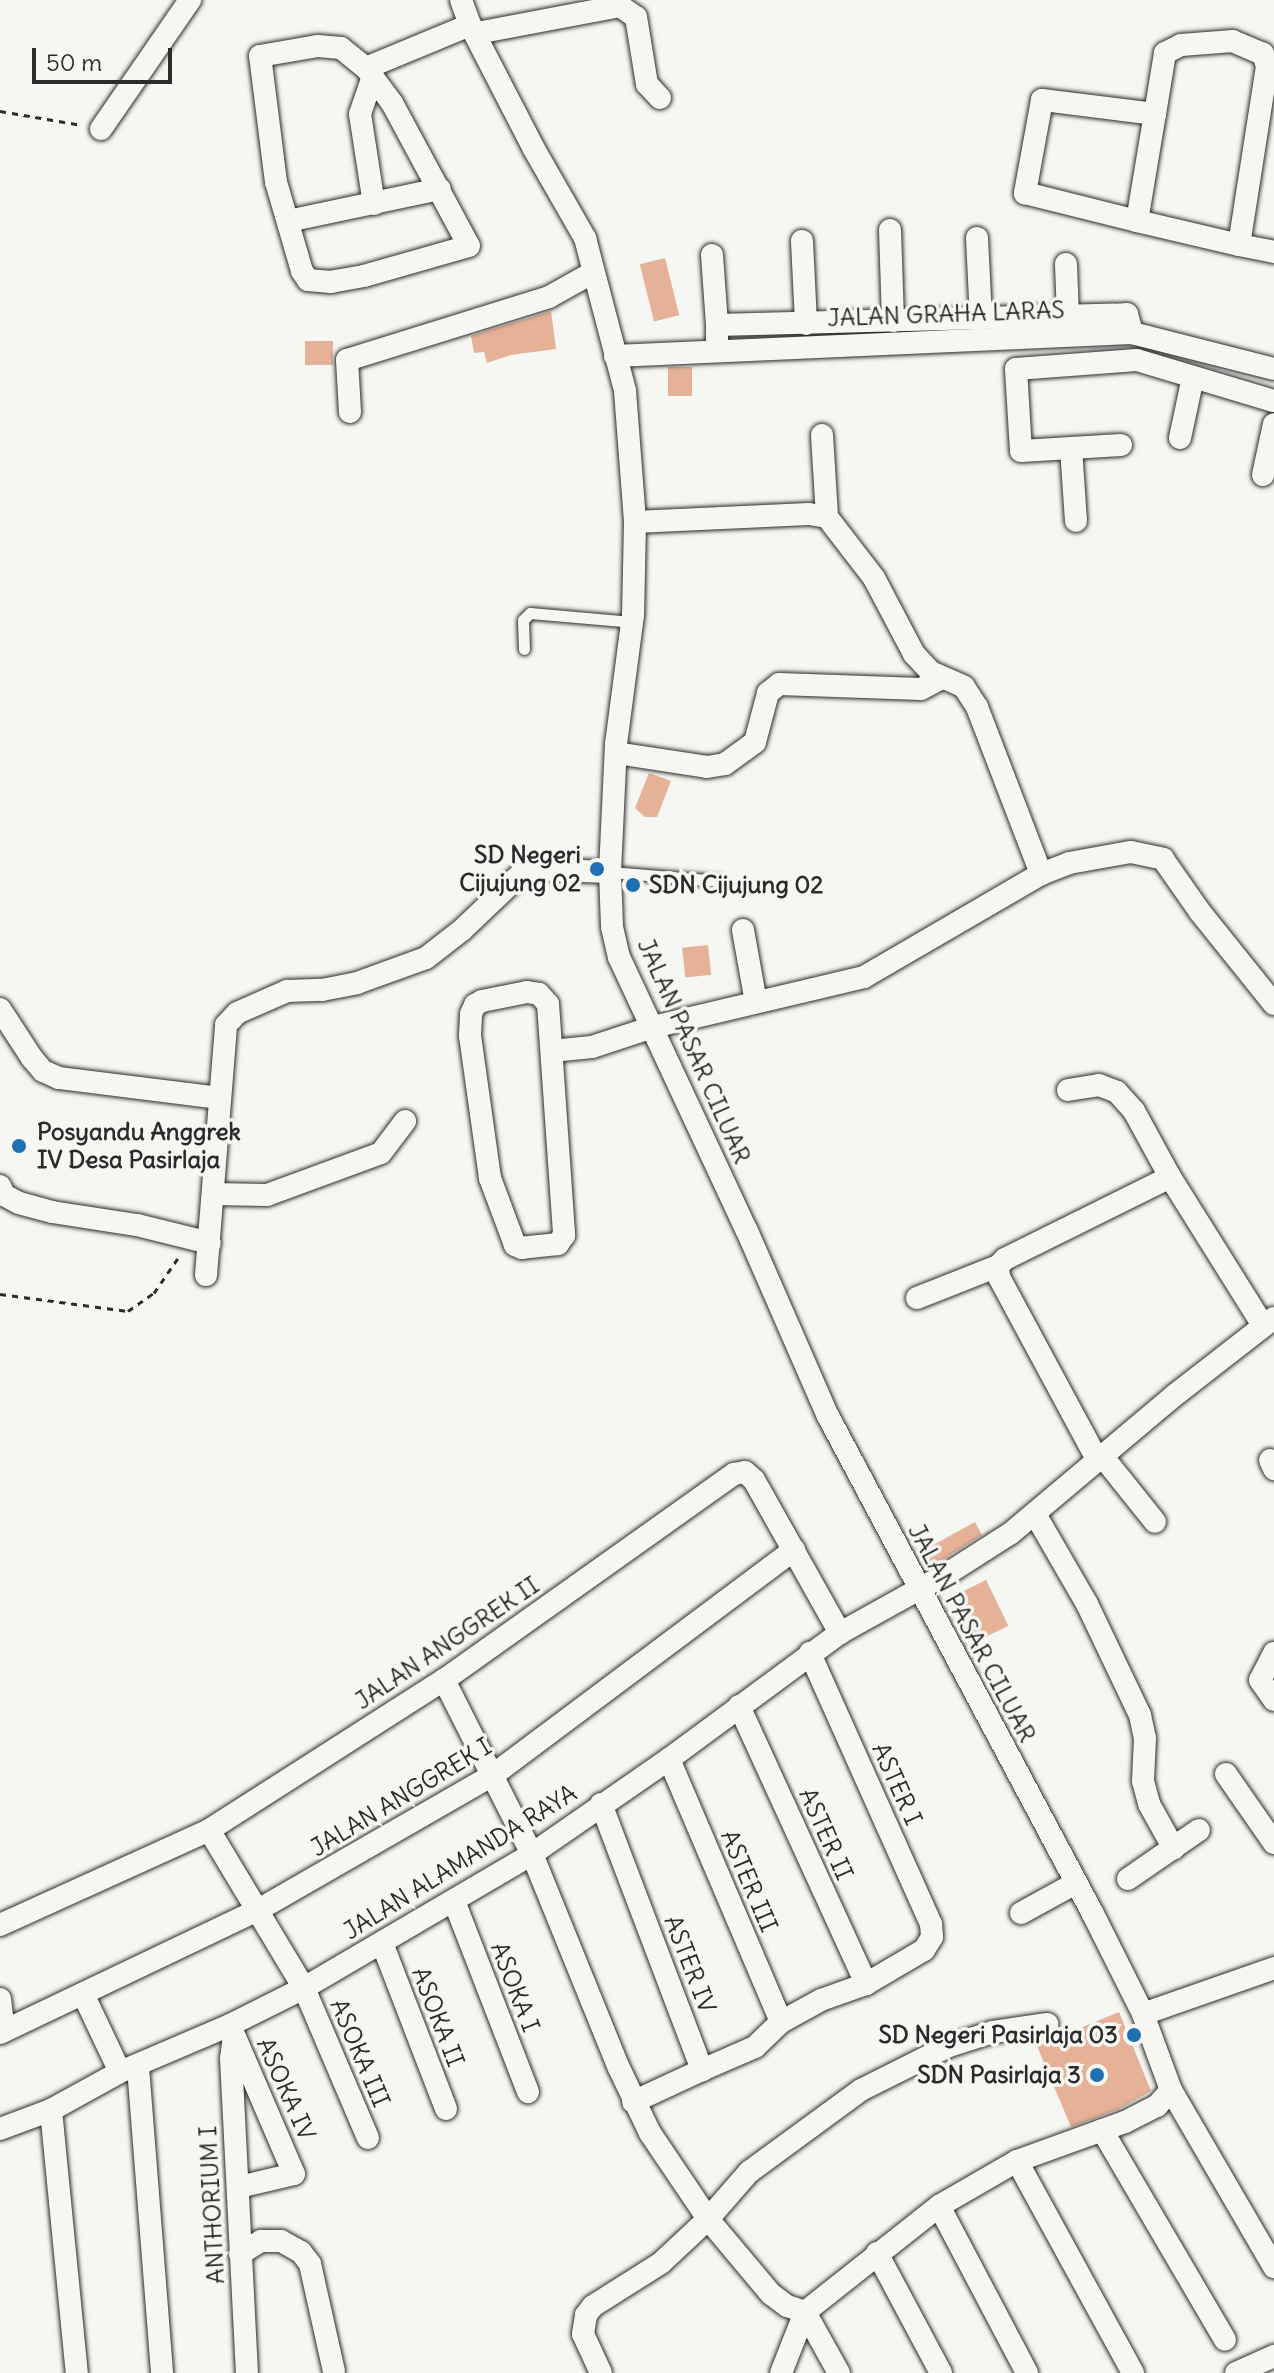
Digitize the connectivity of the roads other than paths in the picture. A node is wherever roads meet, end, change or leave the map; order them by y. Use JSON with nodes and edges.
{"nodes":[{"id":1,"x":190,"y":0,"type":"edge"},
{"id":2,"x":461,"y":0,"type":"edge"},
{"id":3,"x":473,"y":29,"type":"junction"},
{"id":4,"x":369,"y":74,"type":"junction"},
{"id":5,"x":660,"y":98,"type":"dead end"},
{"id":6,"x":1155,"y":114,"type":"junction"},
{"id":7,"x":101,"y":129,"type":"road end"},
{"id":8,"x":440,"y":189,"type":"junction"},
{"id":9,"x":374,"y":204,"type":"junction"},
{"id":10,"x":288,"y":221,"type":"junction"},
{"id":11,"x":1137,"y":221,"type":"junction"},
{"id":12,"x":890,"y":230,"type":"dead end"},
{"id":13,"x":977,"y":238,"type":"dead end"},
{"id":14,"x":802,"y":241,"type":"dead end"},
{"id":15,"x":1239,"y":245,"type":"junction"},
{"id":16,"x":1274,"y":252,"type":"edge"},
{"id":17,"x":712,"y":255,"type":"dead end"},
{"id":18,"x":1066,"y":264,"type":"dead end"},
{"id":19,"x":594,"y":272,"type":"junction"},
{"id":20,"x":1068,"y":316,"type":"junction"},
{"id":21,"x":981,"y":319,"type":"junction"},
{"id":22,"x":893,"y":321,"type":"junction"},
{"id":23,"x":806,"y":324,"type":"junction"},
{"id":24,"x":717,"y":325,"type":"junction"},
{"id":25,"x":1132,"y":333,"type":"junction"},
{"id":26,"x":717,"y":350,"type":"junction"},
{"id":27,"x":615,"y":356,"type":"junction"},
{"id":28,"x":1274,"y":369,"type":"edge"},
{"id":29,"x":1193,"y":377,"type":"junction"},
{"id":30,"x":1274,"y":401,"type":"edge"},
{"id":31,"x":350,"y":412,"type":"dead end"},
{"id":32,"x":1274,"y":424,"type":"edge"},
{"id":33,"x":822,"y":435,"type":"dead end"},
{"id":34,"x":1180,"y":438,"type":"dead end"},
{"id":35,"x":1121,"y":445,"type":"dead end"},
{"id":36,"x":1071,"y":448,"type":"junction"},
{"id":37,"x":1263,"y":475,"type":"dead end"},
{"id":38,"x":827,"y":517,"type":"junction"},
{"id":39,"x":1076,"y":521,"type":"dead end"},
{"id":40,"x":635,"y":522,"type":"junction"},
{"id":41,"x":632,"y":622,"type":"junction"},
{"id":42,"x":524,"y":649,"type":"dead end"},
{"id":43,"x":942,"y":678,"type":"junction"},
{"id":44,"x":616,"y":753,"type":"junction"},
{"id":45,"x":610,"y":872,"type":"junction"},
{"id":46,"x":1041,"y":874,"type":"junction"},
{"id":47,"x":720,"y":881,"type":"dead end"},
{"id":48,"x":743,"y":930,"type":"dead end"},
{"id":49,"x":756,"y":1002,"type":"junction"},
{"id":50,"x":1274,"y":1004,"type":"edge"},
{"id":51,"x":0,"y":1009,"type":"edge"},
{"id":52,"x":653,"y":1027,"type":"junction"},
{"id":53,"x":552,"y":1051,"type":"junction"},
{"id":54,"x":1068,"y":1090,"type":"dead end"},
{"id":55,"x":219,"y":1098,"type":"junction"},
{"id":56,"x":405,"y":1121,"type":"dead end"},
{"id":57,"x":1170,"y":1177,"type":"junction"},
{"id":58,"x":0,"y":1186,"type":"edge"},
{"id":59,"x":213,"y":1194,"type":"junction"},
{"id":60,"x":199,"y":1240,"type":"junction"},
{"id":61,"x":998,"y":1266,"type":"junction"},
{"id":62,"x":206,"y":1275,"type":"dead end"},
{"id":63,"x":917,"y":1298,"type":"dead end"},
{"id":64,"x":1268,"y":1322,"type":"edge"},
{"id":65,"x":1100,"y":1459,"type":"junction"},
{"id":66,"x":1035,"y":1514,"type":"junction"},
{"id":67,"x":1155,"y":1522,"type":"dead end"},
{"id":68,"x":794,"y":1550,"type":"junction"},
{"id":69,"x":919,"y":1587,"type":"junction"},
{"id":70,"x":840,"y":1633,"type":"junction"},
{"id":71,"x":810,"y":1653,"type":"junction"},
{"id":72,"x":1274,"y":1653,"type":"edge"},
{"id":73,"x":444,"y":1680,"type":"junction"},
{"id":74,"x":1274,"y":1700,"type":"edge"},
{"id":75,"x":739,"y":1706,"type":"junction"},
{"id":76,"x":669,"y":1759,"type":"junction"},
{"id":77,"x":1226,"y":1774,"type":"dead end"},
{"id":78,"x":493,"y":1775,"type":"junction"},
{"id":79,"x":601,"y":1804,"type":"junction"},
{"id":80,"x":209,"y":1830,"type":"junction"},
{"id":81,"x":1199,"y":1830,"type":"dead end"},
{"id":82,"x":1274,"y":1843,"type":"edge"},
{"id":83,"x":1174,"y":1849,"type":"junction"},
{"id":84,"x":532,"y":1854,"type":"junction"},
{"id":85,"x":1128,"y":1879,"type":"dead end"},
{"id":86,"x":1074,"y":1884,"type":"junction"},
{"id":87,"x":454,"y":1901,"type":"junction"},
{"id":88,"x":258,"y":1910,"type":"junction"},
{"id":89,"x":1021,"y":1913,"type":"dead end"},
{"id":90,"x":0,"y":1925,"type":"edge"},
{"id":91,"x":382,"y":1943,"type":"junction"},
{"id":92,"x":1274,"y":1968,"type":"edge"},
{"id":93,"x":866,"y":1984,"type":"junction"},
{"id":94,"x":304,"y":1988,"type":"junction"},
{"id":95,"x":83,"y":1994,"type":"junction"},
{"id":96,"x":0,"y":1999,"type":"edge"},
{"id":97,"x":1143,"y":2014,"type":"junction"},
{"id":98,"x":781,"y":2022,"type":"junction"},
{"id":99,"x":1047,"y":2024,"type":"dead end"},
{"id":100,"x":232,"y":2030,"type":"junction"},
{"id":101,"x":2,"y":2032,"type":"edge"},
{"id":102,"x":129,"y":2069,"type":"junction"},
{"id":103,"x":702,"y":2070,"type":"junction"},
{"id":104,"x":1171,"y":2090,"type":"junction"},
{"id":105,"x":528,"y":2092,"type":"dead end"},
{"id":106,"x":633,"y":2102,"type":"junction"},
{"id":107,"x":446,"y":2109,"type":"dead end"},
{"id":108,"x":51,"y":2110,"type":"junction"},
{"id":109,"x":0,"y":2129,"type":"edge"},
{"id":110,"x":1102,"y":2130,"type":"junction"},
{"id":111,"x":368,"y":2138,"type":"dead end"},
{"id":112,"x":1017,"y":2161,"type":"junction"},
{"id":113,"x":239,"y":2187,"type":"junction"},
{"id":114,"x":939,"y":2206,"type":"junction"},
{"id":115,"x":708,"y":2219,"type":"junction"},
{"id":116,"x":877,"y":2253,"type":"junction"},
{"id":117,"x":240,"y":2254,"type":"junction"},
{"id":118,"x":1274,"y":2267,"type":"edge"},
{"id":119,"x":805,"y":2312,"type":"junction"},
{"id":120,"x":1225,"y":2340,"type":"dead end"},
{"id":121,"x":1274,"y":2356,"type":"edge"},
{"id":122,"x":334,"y":2371,"type":"edge"},
{"id":123,"x":77,"y":2373,"type":"edge"},
{"id":124,"x":162,"y":2373,"type":"edge"},
{"id":125,"x":247,"y":2373,"type":"edge"},
{"id":126,"x":601,"y":2373,"type":"edge"},
{"id":127,"x":781,"y":2373,"type":"edge"},
{"id":128,"x":839,"y":2373,"type":"edge"},
{"id":129,"x":941,"y":2373,"type":"edge"},
{"id":130,"x":1027,"y":2373,"type":"edge"},
{"id":131,"x":1133,"y":2373,"type":"edge"},
{"id":132,"x":1236,"y":2373,"type":"edge"}],
"edges":[{"from":1,"to":7,"type":"street"},
{"from":2,"to":3,"type":"street","name":"JALAN PASAR CILUAR"},
{"from":3,"to":4,"type":"street"},
{"from":3,"to":5,"type":"street"},
{"from":3,"to":19,"type":"street","name":"JALAN PASAR CILUAR"},
{"from":4,"to":8,"type":"street"},
{"from":4,"to":9,"type":"street"},
{"from":4,"to":10,"type":"street"},
{"from":6,"to":11,"type":"street"},
{"from":6,"to":11,"type":"street"},
{"from":6,"to":15,"type":"street"},
{"from":8,"to":9,"type":"street"},
{"from":8,"to":10,"type":"street"},
{"from":9,"to":10,"type":"street"},
{"from":11,"to":15,"type":"street"},
{"from":12,"to":22,"type":"street"},
{"from":13,"to":21,"type":"street"},
{"from":14,"to":23,"type":"street"},
{"from":15,"to":16,"type":"street"},
{"from":17,"to":24,"type":"street"},
{"from":18,"to":20,"type":"street"},
{"from":19,"to":27,"type":"street","name":"JALAN PASAR CILUAR"},
{"from":19,"to":31,"type":"street"},
{"from":20,"to":21,"type":"street"},
{"from":20,"to":25,"type":"street"},
{"from":21,"to":22,"type":"street"},
{"from":22,"to":23,"type":"street"},
{"from":23,"to":24,"type":"street"},
{"from":24,"to":26,"type":"street"},
{"from":25,"to":26,"type":"street","name":"JALAN GRAHA LARAS"},
{"from":25,"to":28,"type":"street","name":"JALAN GRAHA LARAS"},
{"from":26,"to":27,"type":"street","name":"JALAN GRAHA LARAS"},
{"from":27,"to":40,"type":"street","name":"JALAN PASAR CILUAR"},
{"from":29,"to":30,"type":"street"},
{"from":29,"to":34,"type":"street"},
{"from":29,"to":36,"type":"street"},
{"from":32,"to":37,"type":"street"},
{"from":33,"to":38,"type":"street"},
{"from":35,"to":36,"type":"street"},
{"from":36,"to":39,"type":"street"},
{"from":38,"to":40,"type":"street"},
{"from":38,"to":43,"type":"street"},
{"from":40,"to":41,"type":"street","name":"JALAN PASAR CILUAR"},
{"from":41,"to":42,"type":"lane"},
{"from":41,"to":44,"type":"street","name":"JALAN PASAR CILUAR"},
{"from":43,"to":44,"type":"street"},
{"from":43,"to":46,"type":"street"},
{"from":44,"to":45,"type":"street","name":"JALAN PASAR CILUAR"},
{"from":45,"to":47,"type":"lane"},
{"from":45,"to":52,"type":"street","name":"JALAN PASAR CILUAR"},
{"from":45,"to":55,"type":"street"},
{"from":46,"to":49,"type":"street"},
{"from":46,"to":50,"type":"street"},
{"from":48,"to":49,"type":"street"},
{"from":49,"to":52,"type":"street"},
{"from":51,"to":55,"type":"street"},
{"from":52,"to":53,"type":"street"},
{"from":52,"to":69,"type":"street","name":"JALAN PASAR CILUAR"},
{"from":53,"to":53,"type":"street"},
{"from":54,"to":57,"type":"street"},
{"from":55,"to":59,"type":"street"},
{"from":56,"to":59,"type":"street"},
{"from":57,"to":61,"type":"street"},
{"from":57,"to":64,"type":"street"},
{"from":58,"to":60,"type":"street"},
{"from":59,"to":60,"type":"street"},
{"from":60,"to":62,"type":"street"},
{"from":61,"to":63,"type":"street"},
{"from":61,"to":65,"type":"street"},
{"from":64,"to":65,"type":"street","name":"JALAN ALAMANDA RAYA"},
{"from":65,"to":66,"type":"street","name":"JALAN ALAMANDA RAYA"},
{"from":65,"to":67,"type":"street"},
{"from":66,"to":69,"type":"street","name":"JALAN ALAMANDA RAYA"},
{"from":66,"to":83,"type":"street"},
{"from":68,"to":70,"type":"street","name":"JALAN ANGGREK II"},
{"from":68,"to":73,"type":"street","name":"JALAN ANGGREK II"},
{"from":68,"to":78,"type":"street","name":"JALAN ANGGREK I"},
{"from":69,"to":70,"type":"street","name":"JALAN ALAMANDA RAYA"},
{"from":69,"to":86,"type":"street","name":"JALAN PASAR CILUAR"},
{"from":70,"to":71,"type":"street","name":"JALAN ALAMANDA RAYA"},
{"from":71,"to":75,"type":"street","name":"JALAN ALAMANDA RAYA"},
{"from":71,"to":93,"type":"street","name":"ASTER I"},
{"from":72,"to":74,"type":"street"},
{"from":73,"to":78,"type":"street"},
{"from":73,"to":80,"type":"street","name":"JALAN ANGGREK II"},
{"from":75,"to":76,"type":"street","name":"JALAN ALAMANDA RAYA"},
{"from":75,"to":93,"type":"street","name":"ASTER II"},
{"from":76,"to":79,"type":"street","name":"JALAN ALAMANDA RAYA"},
{"from":76,"to":98,"type":"street","name":"ASTER III"},
{"from":77,"to":82,"type":"street"},
{"from":78,"to":84,"type":"street"},
{"from":78,"to":88,"type":"street","name":"JALAN ANGGREK I"},
{"from":79,"to":84,"type":"street","name":"JALAN ALAMANDA RAYA"},
{"from":79,"to":103,"type":"street","name":"ASTER IV"},
{"from":80,"to":88,"type":"street","name":"ASOKA III"},
{"from":80,"to":90,"type":"street","name":"JALAN ANGGREK II"},
{"from":81,"to":83,"type":"street"},
{"from":83,"to":85,"type":"street"},
{"from":84,"to":87,"type":"street","name":"JALAN ALAMANDA RAYA"},
{"from":84,"to":106,"type":"street"},
{"from":86,"to":89,"type":"street"},
{"from":86,"to":97,"type":"street","name":"JALAN PASAR CILUAR"},
{"from":87,"to":91,"type":"street","name":"JALAN ALAMANDA RAYA"},
{"from":87,"to":105,"type":"street","name":"ASOKA I"},
{"from":88,"to":94,"type":"street","name":"ASOKA III"},
{"from":88,"to":95,"type":"street","name":"JALAN ANGGREK I"},
{"from":91,"to":94,"type":"street","name":"JALAN ALAMANDA RAYA"},
{"from":91,"to":107,"type":"street","name":"ASOKA II"},
{"from":92,"to":97,"type":"street"},
{"from":93,"to":98,"type":"street"},
{"from":94,"to":100,"type":"street","name":"JALAN ALAMANDA RAYA"},
{"from":94,"to":111,"type":"street","name":"ASOKA III"},
{"from":95,"to":101,"type":"street","name":"JALAN ANGGREK I"},
{"from":95,"to":102,"type":"street"},
{"from":96,"to":101,"type":"street"},
{"from":97,"to":104,"type":"street","name":"JALAN PASAR CILUAR"},
{"from":98,"to":103,"type":"street"},
{"from":99,"to":115,"type":"street"},
{"from":100,"to":102,"type":"street","name":"JALAN ALAMANDA RAYA"},
{"from":100,"to":113,"type":"street","name":"ANTHORIUM I"},
{"from":100,"to":113,"type":"street","name":"ASOKA IV"},
{"from":102,"to":108,"type":"street","name":"JALAN ALAMANDA RAYA"},
{"from":102,"to":124,"type":"street"},
{"from":103,"to":106,"type":"street"},
{"from":104,"to":110,"type":"street"},
{"from":104,"to":118,"type":"street","name":"JALAN PASAR CILUAR"},
{"from":106,"to":115,"type":"street"},
{"from":108,"to":109,"type":"street","name":"JALAN ALAMANDA RAYA"},
{"from":108,"to":123,"type":"street"},
{"from":110,"to":112,"type":"street"},
{"from":110,"to":120,"type":"street"},
{"from":112,"to":114,"type":"street"},
{"from":112,"to":131,"type":"street"},
{"from":113,"to":117,"type":"street","name":"ANTHORIUM I"},
{"from":114,"to":116,"type":"street"},
{"from":114,"to":130,"type":"street"},
{"from":115,"to":119,"type":"street"},
{"from":115,"to":126,"type":"street"},
{"from":116,"to":119,"type":"street"},
{"from":116,"to":129,"type":"street"},
{"from":117,"to":122,"type":"street"},
{"from":117,"to":125,"type":"street","name":"ANTHORIUM I"},
{"from":119,"to":127,"type":"street"},
{"from":119,"to":128,"type":"street"},
{"from":121,"to":132,"type":"street"}]}
